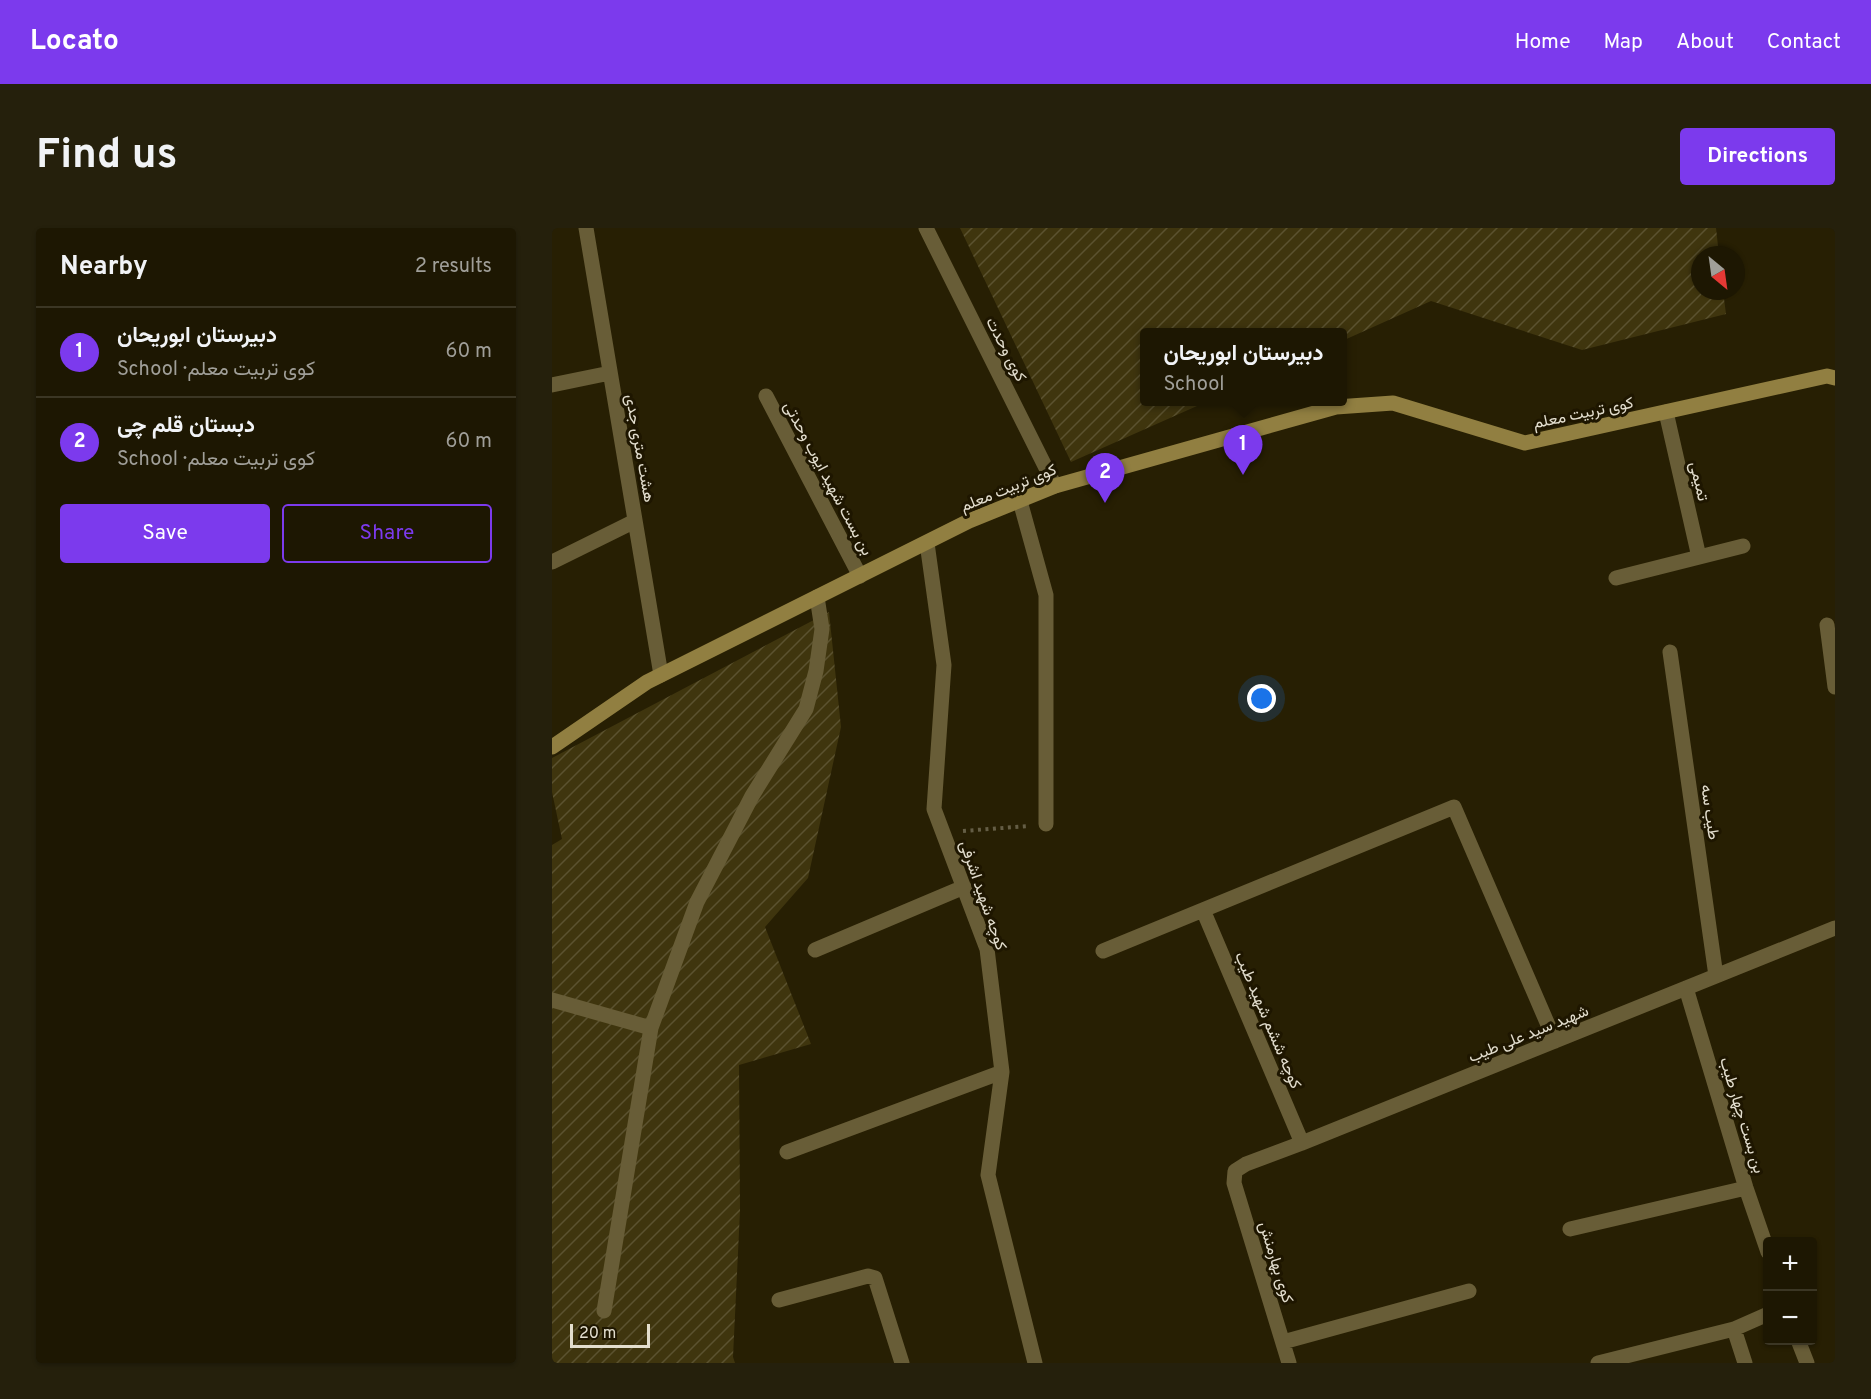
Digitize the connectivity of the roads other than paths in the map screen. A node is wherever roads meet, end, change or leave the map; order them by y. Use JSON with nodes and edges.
{"nodes":[{"id":1,"x":586,"y":228,"type":"edge"},
{"id":2,"x":926,"y":228,"type":"edge"},
{"id":3,"x":610,"y":373,"type":"junction"},
{"id":4,"x":1835,"y":378,"type":"edge"},
{"id":5,"x":552,"y":385,"type":"edge"},
{"id":6,"x":766,"y":396,"type":"dead end"},
{"id":7,"x":1666,"y":412,"type":"junction"},
{"id":8,"x":1055,"y":486,"type":"junction"},
{"id":9,"x":1020,"y":501,"type":"junction"},
{"id":10,"x":635,"y":521,"type":"junction"},
{"id":11,"x":927,"y":543,"type":"junction"},
{"id":12,"x":1743,"y":546,"type":"dead end"},
{"id":13,"x":1699,"y":557,"type":"junction"},
{"id":14,"x":552,"y":562,"type":"edge"},
{"id":15,"x":860,"y":576,"type":"junction"},
{"id":16,"x":1616,"y":578,"type":"dead end"},
{"id":17,"x":817,"y":597,"type":"junction"},
{"id":18,"x":1827,"y":625,"type":"dead end"},
{"id":19,"x":1670,"y":652,"type":"dead end"},
{"id":20,"x":661,"y":675,"type":"junction"},
{"id":21,"x":1835,"y":687,"type":"edge"},
{"id":22,"x":552,"y":747,"type":"edge"},
{"id":23,"x":1046,"y":824,"type":"road end"},
{"id":24,"x":964,"y":887,"type":"junction"},
{"id":25,"x":1203,"y":910,"type":"junction"},
{"id":26,"x":1835,"y":928,"type":"edge"},
{"id":27,"x":815,"y":950,"type":"dead end"},
{"id":28,"x":1104,"y":951,"type":"dead end"},
{"id":29,"x":1716,"y":976,"type":"junction"},
{"id":30,"x":1686,"y":988,"type":"junction"},
{"id":31,"x":552,"y":1000,"type":"edge"},
{"id":32,"x":651,"y":1028,"type":"junction"},
{"id":33,"x":1556,"y":1041,"type":"junction"},
{"id":34,"x":1002,"y":1072,"type":"junction"},
{"id":35,"x":1302,"y":1143,"type":"junction"},
{"id":36,"x":787,"y":1152,"type":"dead end"},
{"id":37,"x":1235,"y":1171,"type":"joint"},
{"id":38,"x":1746,"y":1188,"type":"junction"},
{"id":39,"x":1570,"y":1229,"type":"dead end"},
{"id":40,"x":1763,"y":1240,"type":"edge"},
{"id":41,"x":1469,"y":1291,"type":"dead end"},
{"id":42,"x":778,"y":1300,"type":"dead end"},
{"id":43,"x":604,"y":1311,"type":"dead end"},
{"id":44,"x":1763,"y":1316,"type":"edge"},
{"id":45,"x":1734,"y":1329,"type":"junction"},
{"id":46,"x":1283,"y":1342,"type":"junction"},
{"id":47,"x":1800,"y":1345,"type":"edge"},
{"id":48,"x":902,"y":1363,"type":"edge"},
{"id":49,"x":1035,"y":1363,"type":"edge"},
{"id":50,"x":1289,"y":1363,"type":"edge"},
{"id":51,"x":1598,"y":1363,"type":"edge"},
{"id":52,"x":1745,"y":1363,"type":"edge"},
{"id":53,"x":1807,"y":1363,"type":"edge"}],
"edges":[{"from":1,"to":3,"type":"street","name":"هشت متری جدی"},
{"from":2,"to":8,"type":"street","name":"کوی وحدت"},
{"from":3,"to":5,"type":"street"},
{"from":3,"to":10,"type":"street","name":"هشت متری جدی"},
{"from":4,"to":7,"type":"street","name":"کوی تربیت معلم"},
{"from":6,"to":15,"type":"street","name":"بن بست شهید ایوب وحدتی"},
{"from":7,"to":8,"type":"street","name":"کوی تربیت معلم"},
{"from":7,"to":13,"type":"street","name":"تمیمی"},
{"from":8,"to":9,"type":"street","name":"کوی تربیت معلم"},
{"from":9,"to":11,"type":"street","name":"کوی تربیت معلم"},
{"from":9,"to":23,"type":"street"},
{"from":10,"to":14,"type":"street"},
{"from":10,"to":20,"type":"street","name":"هشت متری جدی"},
{"from":11,"to":15,"type":"street","name":"کوی تربیت معلم"},
{"from":11,"to":24,"type":"street","name":"کوچه شهید اشرفی"},
{"from":12,"to":13,"type":"street"},
{"from":13,"to":16,"type":"street"},
{"from":15,"to":17,"type":"street","name":"کوی تربیت معلم"},
{"from":17,"to":20,"type":"street","name":"کوی تربیت معلم"},
{"from":17,"to":32,"type":"street"},
{"from":18,"to":21,"type":"street"},
{"from":19,"to":29,"type":"street","name":"طیب سه"},
{"from":20,"to":22,"type":"street","name":"کوی تربیت معلم"},
{"from":24,"to":27,"type":"street"},
{"from":24,"to":34,"type":"street","name":"کوچه شهید اشرفی"},
{"from":25,"to":28,"type":"street"},
{"from":25,"to":33,"type":"street"},
{"from":25,"to":35,"type":"street","name":"کوچه ششم شهید طیب"},
{"from":26,"to":29,"type":"street","name":"شهید سید علی طیب"},
{"from":29,"to":30,"type":"street","name":"شهید سید علی طیب"},
{"from":30,"to":33,"type":"street","name":"شهید سید علی طیب"},
{"from":30,"to":38,"type":"street","name":"بن بست چهار طیب"},
{"from":31,"to":32,"type":"street"},
{"from":32,"to":43,"type":"street"},
{"from":33,"to":35,"type":"street","name":"شهید سید علی طیب"},
{"from":34,"to":36,"type":"street"},
{"from":34,"to":49,"type":"street","name":"کوچه شهید اشرفی"},
{"from":35,"to":37,"type":"street","name":"شهید سید علی طیب"},
{"from":37,"to":46,"type":"street","name":"کوی بهارمنش"},
{"from":38,"to":39,"type":"street"},
{"from":38,"to":40,"type":"street","name":"بن بست چهار طیب"},
{"from":41,"to":46,"type":"street"},
{"from":42,"to":48,"type":"street"},
{"from":44,"to":45,"type":"street"},
{"from":45,"to":51,"type":"street"},
{"from":45,"to":52,"type":"street"},
{"from":46,"to":50,"type":"street","name":"کوی بهارمنش"},
{"from":47,"to":53,"type":"street"}]}
